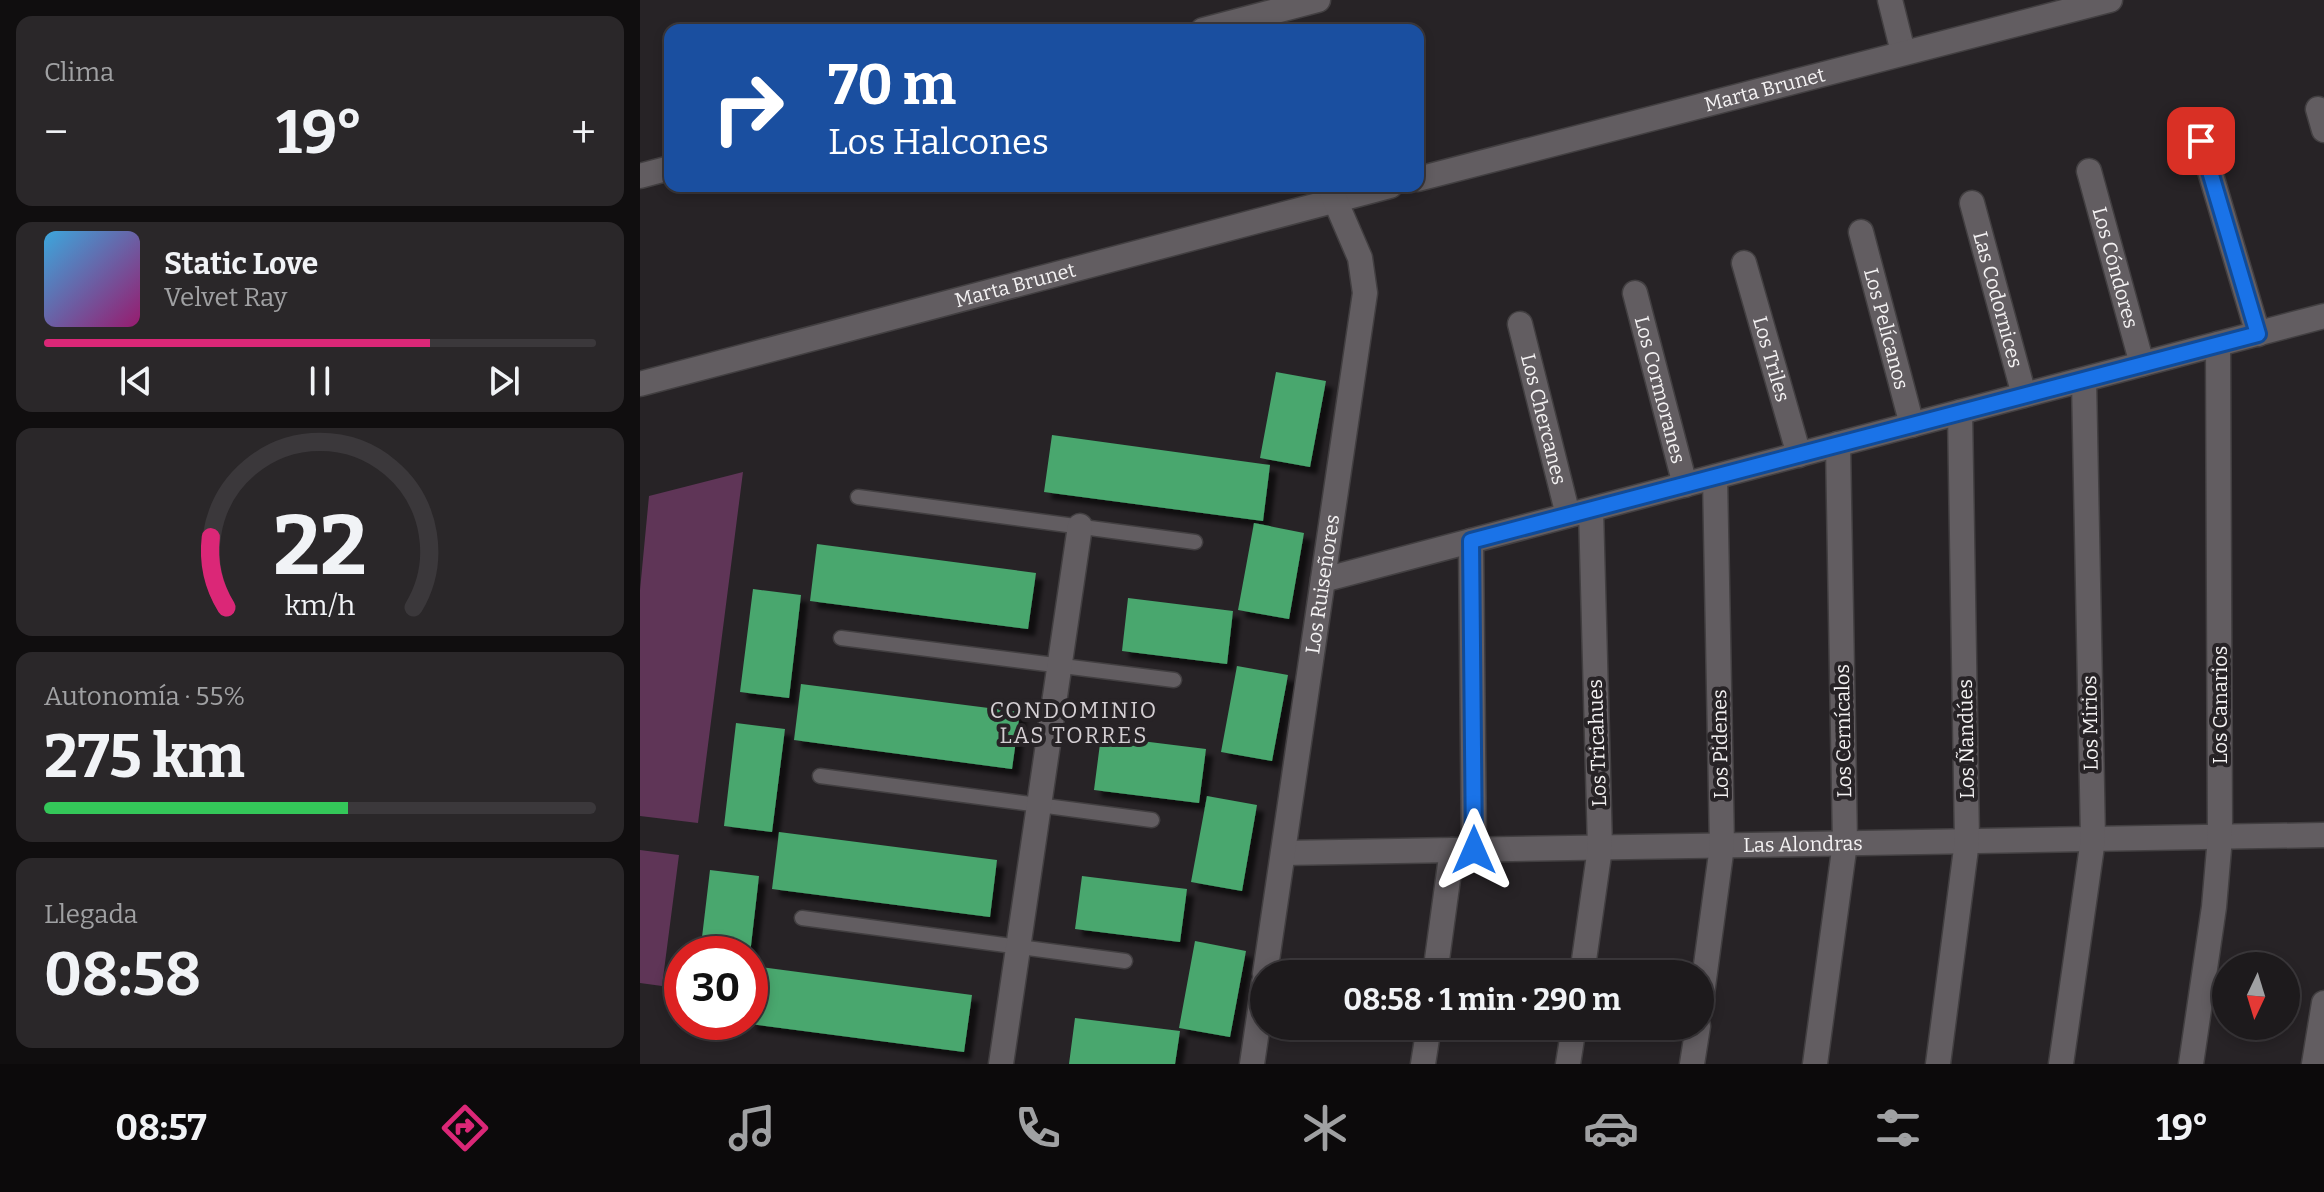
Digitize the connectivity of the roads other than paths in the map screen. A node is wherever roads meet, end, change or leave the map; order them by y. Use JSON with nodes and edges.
{"nodes":[{"id":1,"x":1318,"y":0,"type":"edge"},
{"id":2,"x":1890,"y":0,"type":"edge"},
{"id":3,"x":2110,"y":0,"type":"edge"},
{"id":4,"x":2085,"y":3,"type":"edge"},
{"id":5,"x":1282,"y":13,"type":"edge"},
{"id":6,"x":1231,"y":24,"type":"edge"},
{"id":7,"x":1903,"y":52,"type":"junction"},
{"id":8,"x":2201,"y":141,"type":"dead end"},
{"id":9,"x":664,"y":170,"type":"edge"},
{"id":10,"x":2089,"y":171,"type":"dead end"},
{"id":11,"x":640,"y":176,"type":"edge"},
{"id":12,"x":1424,"y":177,"type":"edge"},
{"id":13,"x":1332,"y":193,"type":"edge"},
{"id":14,"x":1972,"y":203,"type":"dead end"},
{"id":15,"x":1861,"y":232,"type":"dead end"},
{"id":16,"x":1744,"y":263,"type":"dead end"},
{"id":17,"x":1635,"y":293,"type":"dead end"},
{"id":18,"x":2324,"y":316,"type":"edge"},
{"id":19,"x":1520,"y":324,"type":"dead end"},
{"id":20,"x":2258,"y":334,"type":"junction"},
{"id":21,"x":2218,"y":344,"type":"junction"},
{"id":22,"x":2142,"y":364,"type":"junction"},
{"id":23,"x":2084,"y":380,"type":"junction"},
{"id":24,"x":640,"y":384,"type":"edge"},
{"id":25,"x":2024,"y":395,"type":"junction"},
{"id":26,"x":1960,"y":412,"type":"junction"},
{"id":27,"x":1912,"y":425,"type":"junction"},
{"id":28,"x":1838,"y":444,"type":"junction"},
{"id":29,"x":1799,"y":455,"type":"junction"},
{"id":30,"x":1715,"y":477,"type":"junction"},
{"id":31,"x":1685,"y":485,"type":"junction"},
{"id":32,"x":858,"y":497,"type":"dead end"},
{"id":33,"x":1580,"y":513,"type":"junction"},
{"id":34,"x":1080,"y":526,"type":"junction"},
{"id":35,"x":1471,"y":541,"type":"junction"},
{"id":36,"x":1195,"y":542,"type":"dead end"},
{"id":37,"x":1323,"y":580,"type":"junction"},
{"id":38,"x":841,"y":638,"type":"dead end"},
{"id":39,"x":1060,"y":666,"type":"junction"},
{"id":40,"x":1174,"y":680,"type":"dead end"},
{"id":41,"x":820,"y":776,"type":"dead end"},
{"id":42,"x":1039,"y":805,"type":"junction"},
{"id":43,"x":1152,"y":820,"type":"dead end"},
{"id":44,"x":2324,"y":835,"type":"edge"},
{"id":45,"x":2220,"y":837,"type":"junction"},
{"id":46,"x":2093,"y":839,"type":"junction"},
{"id":47,"x":1967,"y":841,"type":"junction"},
{"id":48,"x":1845,"y":843,"type":"junction"},
{"id":49,"x":1722,"y":846,"type":"junction"},
{"id":50,"x":1600,"y":848,"type":"junction"},
{"id":51,"x":1463,"y":850,"type":"junction"},
{"id":52,"x":1283,"y":853,"type":"junction"},
{"id":53,"x":802,"y":918,"type":"dead end"},
{"id":54,"x":1019,"y":947,"type":"junction"},
{"id":55,"x":1267,"y":960,"type":"edge"},
{"id":56,"x":1438,"y":960,"type":"edge"},
{"id":57,"x":1584,"y":960,"type":"edge"},
{"id":58,"x":1707,"y":960,"type":"edge"},
{"id":59,"x":1125,"y":961,"type":"dead end"},
{"id":60,"x":2324,"y":1003,"type":"edge"},
{"id":61,"x":1256,"y":1040,"type":"edge"},
{"id":62,"x":1427,"y":1040,"type":"edge"},
{"id":63,"x":1572,"y":1040,"type":"edge"},
{"id":64,"x":1696,"y":1040,"type":"edge"},
{"id":65,"x":1001,"y":1064,"type":"edge"},
{"id":66,"x":1252,"y":1064,"type":"edge"},
{"id":67,"x":1423,"y":1064,"type":"edge"},
{"id":68,"x":1568,"y":1064,"type":"edge"},
{"id":69,"x":1692,"y":1064,"type":"edge"},
{"id":70,"x":1815,"y":1064,"type":"edge"},
{"id":71,"x":1938,"y":1064,"type":"edge"},
{"id":72,"x":2061,"y":1064,"type":"edge"},
{"id":73,"x":2191,"y":1064,"type":"edge"},
{"id":74,"x":2314,"y":1064,"type":"edge"}],
"edges":[{"from":1,"to":5,"type":"street"},
{"from":2,"to":7,"type":"street"},
{"from":3,"to":4,"type":"street","name":"Marta Brunet"},
{"from":4,"to":7,"type":"street","name":"Marta Brunet"},
{"from":5,"to":6,"type":"street"},
{"from":7,"to":12,"type":"street","name":"Marta Brunet"},
{"from":8,"to":20,"type":"street"},
{"from":9,"to":11,"type":"street"},
{"from":10,"to":22,"type":"street","name":"Los Cóndores"},
{"from":13,"to":24,"type":"street","name":"Marta Brunet"},
{"from":13,"to":37,"type":"street","name":"Los Ruiseñores"},
{"from":14,"to":25,"type":"street","name":"Las Codornices"},
{"from":15,"to":27,"type":"street","name":"Los Pelícanos"},
{"from":16,"to":29,"type":"street","name":"Los Triles"},
{"from":17,"to":31,"type":"street","name":"Los Cormoranes"},
{"from":18,"to":20,"type":"street"},
{"from":19,"to":33,"type":"street","name":"Los Chercanes"},
{"from":20,"to":21,"type":"street"},
{"from":21,"to":22,"type":"street"},
{"from":21,"to":45,"type":"street","name":"Los Canarios"},
{"from":22,"to":23,"type":"street"},
{"from":23,"to":25,"type":"street"},
{"from":23,"to":46,"type":"street","name":"Los Mirios"},
{"from":25,"to":26,"type":"street"},
{"from":26,"to":27,"type":"street"},
{"from":26,"to":47,"type":"street","name":"Los Ñandúes"},
{"from":27,"to":28,"type":"street"},
{"from":28,"to":29,"type":"street"},
{"from":28,"to":48,"type":"street","name":"Los Cernícalos"},
{"from":29,"to":30,"type":"street"},
{"from":30,"to":31,"type":"street"},
{"from":30,"to":49,"type":"street","name":"Los Pidenes"},
{"from":31,"to":33,"type":"street"},
{"from":32,"to":34,"type":"lane"},
{"from":33,"to":35,"type":"street"},
{"from":33,"to":50,"type":"street","name":"Los Tricahues"},
{"from":34,"to":36,"type":"lane"},
{"from":34,"to":39,"type":"street"},
{"from":35,"to":37,"type":"street"},
{"from":35,"to":51,"type":"street"},
{"from":37,"to":52,"type":"street","name":"Los Ruiseñores"},
{"from":38,"to":39,"type":"lane"},
{"from":39,"to":40,"type":"lane"},
{"from":39,"to":42,"type":"street"},
{"from":41,"to":42,"type":"lane"},
{"from":42,"to":43,"type":"lane"},
{"from":42,"to":54,"type":"street"},
{"from":44,"to":45,"type":"street","name":"Las Alondras"},
{"from":45,"to":46,"type":"street","name":"Las Alondras"},
{"from":45,"to":73,"type":"street","name":"Los Canarios"},
{"from":46,"to":47,"type":"street","name":"Las Alondras"},
{"from":46,"to":72,"type":"street","name":"Los Mirios"},
{"from":47,"to":48,"type":"street","name":"Las Alondras"},
{"from":47,"to":71,"type":"street","name":"Los Ñandúes"},
{"from":48,"to":49,"type":"street","name":"Las Alondras"},
{"from":48,"to":70,"type":"street","name":"Los Cernícalos"},
{"from":49,"to":50,"type":"street","name":"Las Alondras"},
{"from":49,"to":58,"type":"street","name":"Los Pidenes"},
{"from":50,"to":51,"type":"street","name":"Las Alondras"},
{"from":50,"to":57,"type":"street","name":"Los Tricahues"},
{"from":51,"to":52,"type":"street","name":"Las Alondras"},
{"from":51,"to":56,"type":"street"},
{"from":52,"to":55,"type":"street","name":"Los Ruiseñores"},
{"from":53,"to":54,"type":"lane"},
{"from":54,"to":59,"type":"lane"},
{"from":54,"to":65,"type":"street"},
{"from":60,"to":74,"type":"street"},
{"from":61,"to":66,"type":"street"},
{"from":62,"to":67,"type":"street"},
{"from":63,"to":68,"type":"street"},
{"from":64,"to":69,"type":"street"}]}
